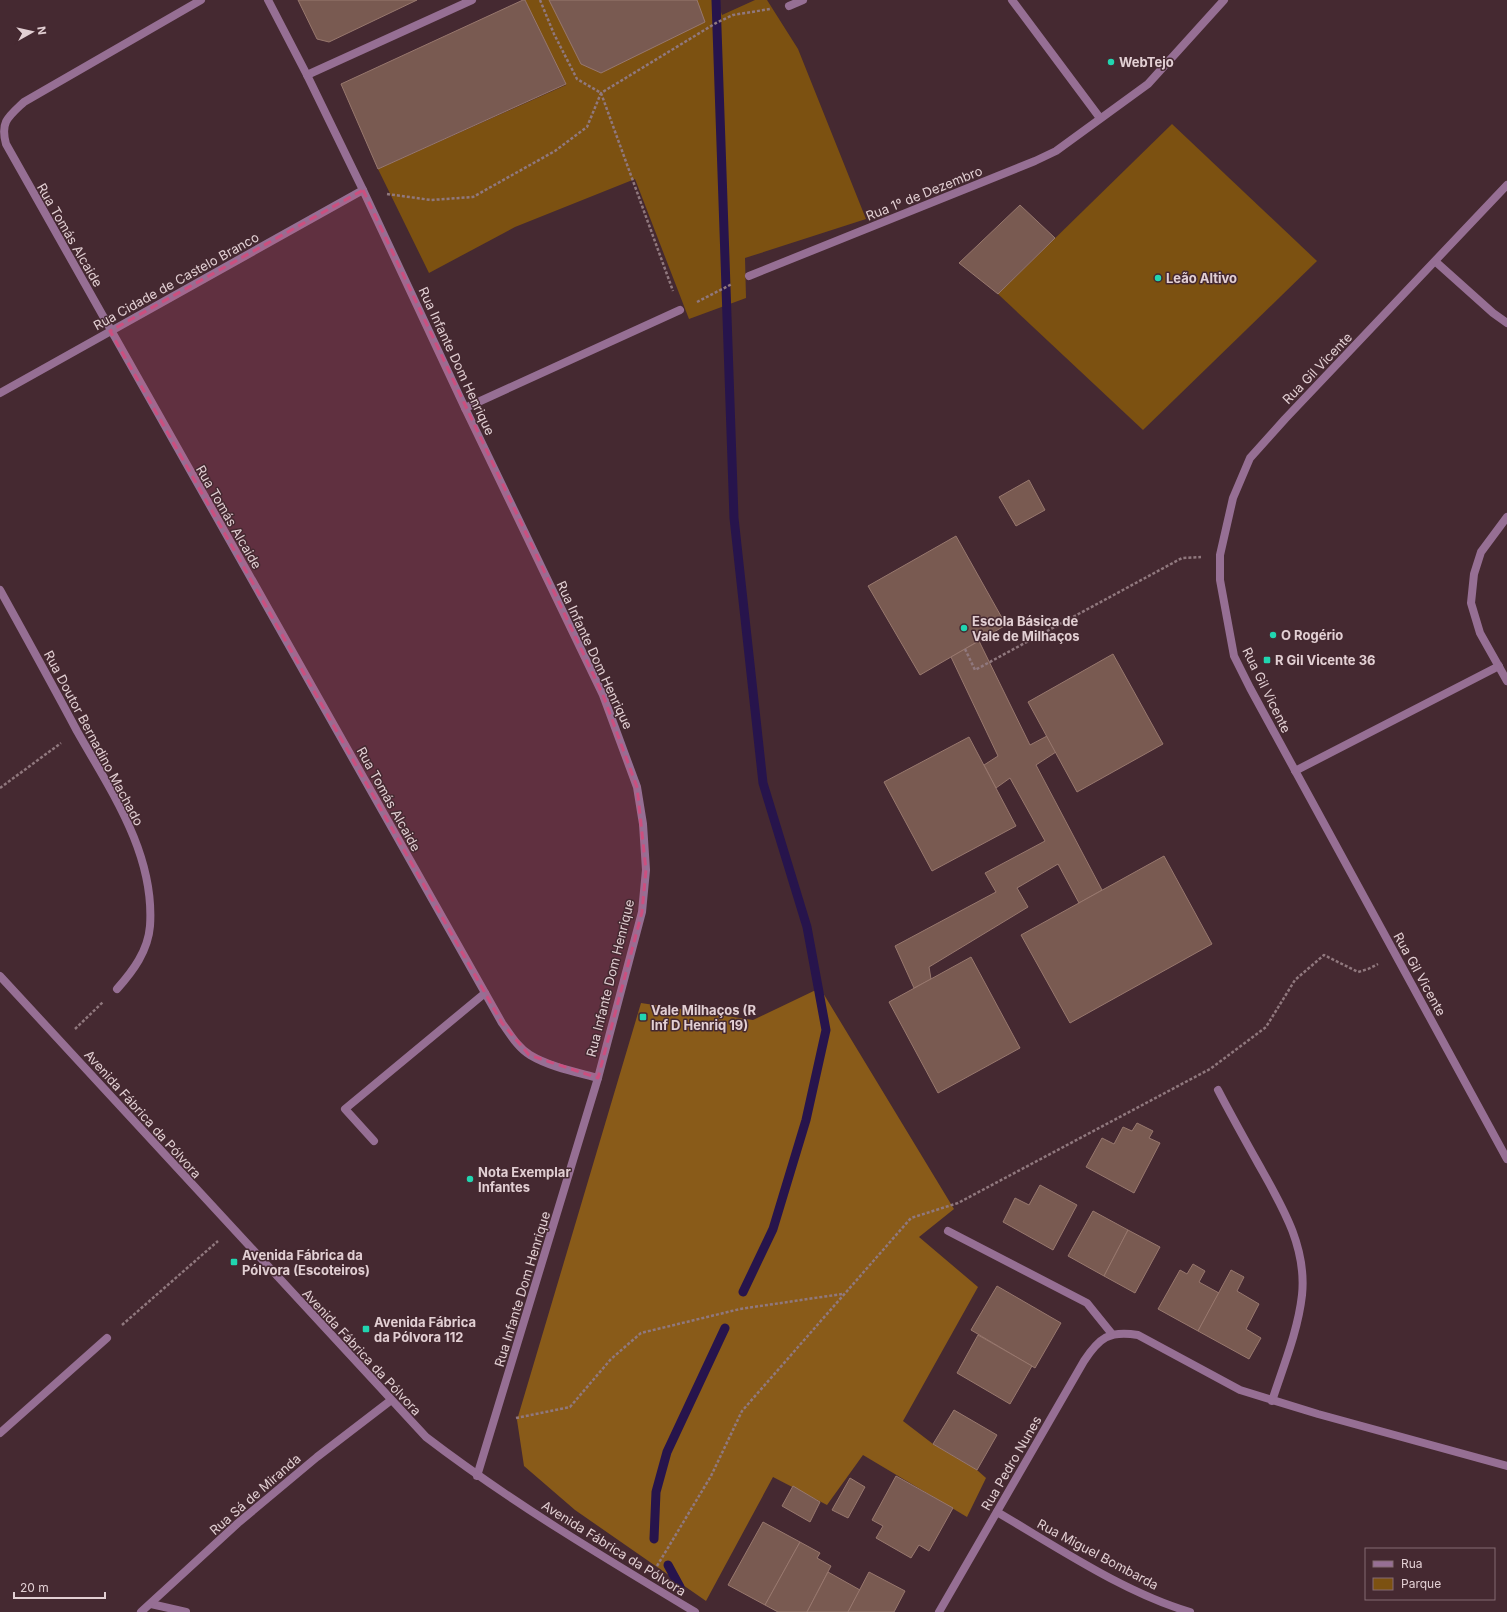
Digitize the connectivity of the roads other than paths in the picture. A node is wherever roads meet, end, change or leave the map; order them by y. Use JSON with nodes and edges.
{"nodes":[{"id":1,"x":201,"y":0,"type":"edge"},
{"id":2,"x":268,"y":0,"type":"edge"},
{"id":3,"x":472,"y":0,"type":"edge"},
{"id":4,"x":803,"y":0,"type":"edge"},
{"id":5,"x":1012,"y":0,"type":"edge"},
{"id":6,"x":1224,"y":0,"type":"edge"},
{"id":7,"x":789,"y":6,"type":"road end"},
{"id":8,"x":307,"y":75,"type":"junction"},
{"id":9,"x":1100,"y":118,"type":"junction"},
{"id":10,"x":1507,"y":185,"type":"edge"},
{"id":11,"x":363,"y":190,"type":"junction"},
{"id":12,"x":1436,"y":262,"type":"junction"},
{"id":13,"x":749,"y":276,"type":"dead end"},
{"id":14,"x":680,"y":310,"type":"road end"},
{"id":15,"x":1507,"y":323,"type":"edge"},
{"id":16,"x":110,"y":331,"type":"junction"},
{"id":17,"x":0,"y":393,"type":"edge"},
{"id":18,"x":465,"y":408,"type":"junction"},
{"id":19,"x":1507,"y":517,"type":"edge"},
{"id":20,"x":0,"y":590,"type":"edge"},
{"id":21,"x":1499,"y":666,"type":"junction"},
{"id":22,"x":1507,"y":681,"type":"edge"},
{"id":23,"x":1295,"y":771,"type":"junction"},
{"id":24,"x":0,"y":976,"type":"edge"},
{"id":25,"x":117,"y":989,"type":"road end"},
{"id":26,"x":485,"y":993,"type":"junction"},
{"id":27,"x":598,"y":1078,"type":"junction"},
{"id":28,"x":1218,"y":1090,"type":"dead end"},
{"id":29,"x":374,"y":1141,"type":"dead end"},
{"id":30,"x":1507,"y":1159,"type":"edge"},
{"id":31,"x":948,"y":1231,"type":"dead end"},
{"id":32,"x":1112,"y":1334,"type":"junction"},
{"id":33,"x":107,"y":1338,"type":"road end"},
{"id":34,"x":390,"y":1401,"type":"junction"},
{"id":35,"x":1272,"y":1401,"type":"junction"},
{"id":36,"x":0,"y":1433,"type":"edge"},
{"id":37,"x":1507,"y":1466,"type":"edge"},
{"id":38,"x":477,"y":1476,"type":"junction"},
{"id":39,"x":997,"y":1512,"type":"junction"},
{"id":40,"x":151,"y":1604,"type":"junction"},
{"id":41,"x":141,"y":1612,"type":"edge"},
{"id":42,"x":186,"y":1612,"type":"edge"},
{"id":43,"x":695,"y":1612,"type":"edge"},
{"id":44,"x":939,"y":1612,"type":"edge"},
{"id":45,"x":1190,"y":1612,"type":"edge"}],
"edges":[{"from":1,"to":16,"type":"street","name":"Rua Tomás Alcaide"},
{"from":2,"to":8,"type":"street","name":"Rua Infante Dom Henrique"},
{"from":3,"to":8,"type":"street"},
{"from":4,"to":7,"type":"street"},
{"from":5,"to":9,"type":"street"},
{"from":6,"to":9,"type":"street","name":"Rua 1º de Dezembro"},
{"from":8,"to":11,"type":"street","name":"Rua Infante Dom Henrique"},
{"from":9,"to":13,"type":"street","name":"Rua 1º de Dezembro"},
{"from":10,"to":12,"type":"street","name":"Rua Gil Vicente"},
{"from":11,"to":16,"type":"street","name":"Rua Cidade de Castelo Branco"},
{"from":11,"to":18,"type":"street","name":"Rua Infante Dom Henrique"},
{"from":12,"to":15,"type":"street"},
{"from":12,"to":23,"type":"street","name":"Rua Gil Vicente"},
{"from":14,"to":18,"type":"street"},
{"from":16,"to":17,"type":"street","name":"Rua Cidade de Castelo Branco"},
{"from":16,"to":26,"type":"street","name":"Rua Tomás Alcaide"},
{"from":18,"to":27,"type":"street","name":"Rua Infante Dom Henrique"},
{"from":19,"to":21,"type":"street"},
{"from":20,"to":25,"type":"street","name":"Rua Doutor Bernadino Machado"},
{"from":21,"to":22,"type":"street"},
{"from":21,"to":23,"type":"street"},
{"from":23,"to":30,"type":"street","name":"Rua Gil Vicente"},
{"from":24,"to":34,"type":"street","name":"Avenida Fábrica da Pólvora"},
{"from":26,"to":27,"type":"street","name":"Rua Tomás Alcaide"},
{"from":26,"to":29,"type":"street"},
{"from":27,"to":38,"type":"street","name":"Rua Infante Dom Henrique"},
{"from":28,"to":35,"type":"street"},
{"from":31,"to":32,"type":"street"},
{"from":32,"to":35,"type":"street"},
{"from":32,"to":39,"type":"street","name":"Rua Pedro Nunes"},
{"from":33,"to":36,"type":"street"},
{"from":34,"to":38,"type":"street","name":"Avenida Fábrica da Pólvora"},
{"from":34,"to":40,"type":"street","name":"Rua Sá de Miranda"},
{"from":35,"to":37,"type":"street"},
{"from":38,"to":43,"type":"street","name":"Avenida Fábrica da Pólvora"},
{"from":39,"to":44,"type":"street","name":"Rua Pedro Nunes"},
{"from":39,"to":45,"type":"street","name":"Rua Miguel Bombarda"},
{"from":40,"to":41,"type":"street","name":"Rua Sá de Miranda"},
{"from":40,"to":42,"type":"street"}]}
